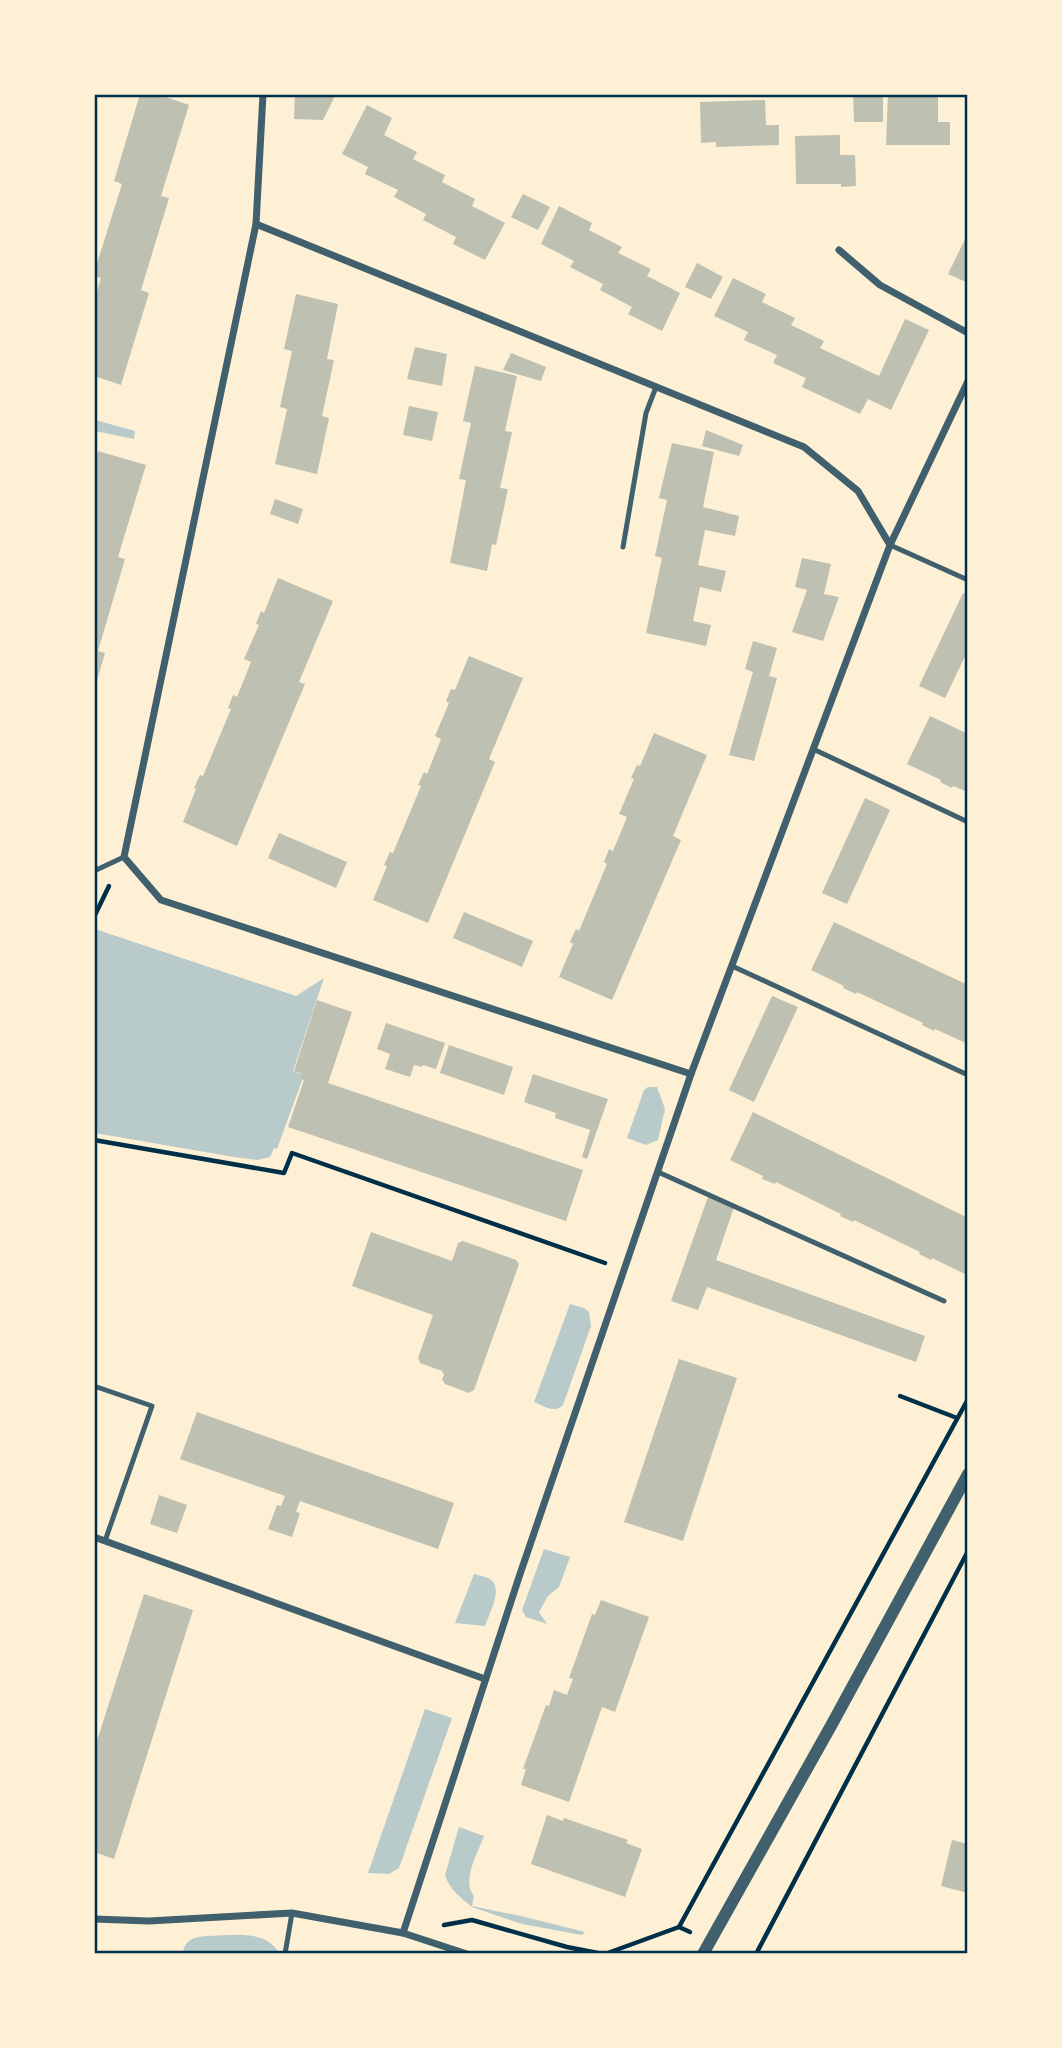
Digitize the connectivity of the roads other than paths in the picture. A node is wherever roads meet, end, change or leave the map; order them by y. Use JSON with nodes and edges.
{"nodes":[{"id":1,"x":263,"y":94,"type":"edge"},
{"id":2,"x":256,"y":224,"type":"junction"},
{"id":3,"x":839,"y":250,"type":"dead end"},
{"id":4,"x":968,"y":333,"type":"edge"},
{"id":5,"x":968,"y":381,"type":"edge"},
{"id":6,"x":656,"y":387,"type":"junction"},
{"id":7,"x":890,"y":545,"type":"junction"},
{"id":8,"x":623,"y":547,"type":"dead end"},
{"id":9,"x":968,"y":580,"type":"edge"},
{"id":10,"x":813,"y":749,"type":"junction"},
{"id":11,"x":968,"y":822,"type":"edge"},
{"id":12,"x":124,"y":857,"type":"junction"},
{"id":13,"x":94,"y":871,"type":"edge"},
{"id":14,"x":732,"y":966,"type":"junction"},
{"id":15,"x":691,"y":1074,"type":"junction"},
{"id":16,"x":968,"y":1075,"type":"edge"},
{"id":17,"x":658,"y":1172,"type":"junction"},
{"id":18,"x":944,"y":1301,"type":"dead end"},
{"id":19,"x":94,"y":1386,"type":"edge"},
{"id":20,"x":968,"y":1474,"type":"edge"},
{"id":21,"x":94,"y":1537,"type":"edge"},
{"id":22,"x":105,"y":1541,"type":"junction"},
{"id":23,"x":485,"y":1679,"type":"junction"},
{"id":24,"x":292,"y":1913,"type":"junction"},
{"id":25,"x":94,"y":1919,"type":"edge"},
{"id":26,"x":403,"y":1933,"type":"junction"},
{"id":27,"x":285,"y":1954,"type":"edge"},
{"id":28,"x":467,"y":1954,"type":"edge"},
{"id":29,"x":703,"y":1954,"type":"edge"}],
"edges":[{"from":1,"to":2,"type":"street"},
{"from":2,"to":6,"type":"street"},
{"from":2,"to":12,"type":"street"},
{"from":3,"to":4,"type":"street"},
{"from":5,"to":7,"type":"street"},
{"from":6,"to":7,"type":"street"},
{"from":6,"to":8,"type":"lane"},
{"from":7,"to":9,"type":"lane"},
{"from":7,"to":10,"type":"street"},
{"from":10,"to":11,"type":"lane"},
{"from":10,"to":14,"type":"street"},
{"from":12,"to":13,"type":"lane"},
{"from":12,"to":15,"type":"street"},
{"from":14,"to":15,"type":"street"},
{"from":14,"to":16,"type":"lane"},
{"from":15,"to":17,"type":"street"},
{"from":17,"to":18,"type":"lane"},
{"from":17,"to":23,"type":"street"},
{"from":19,"to":22,"type":"lane"},
{"from":20,"to":29,"type":"street"},
{"from":21,"to":22,"type":"street"},
{"from":22,"to":23,"type":"street"},
{"from":23,"to":26,"type":"street"},
{"from":24,"to":25,"type":"street"},
{"from":24,"to":26,"type":"street"},
{"from":24,"to":27,"type":"lane"},
{"from":26,"to":28,"type":"street"}]}
